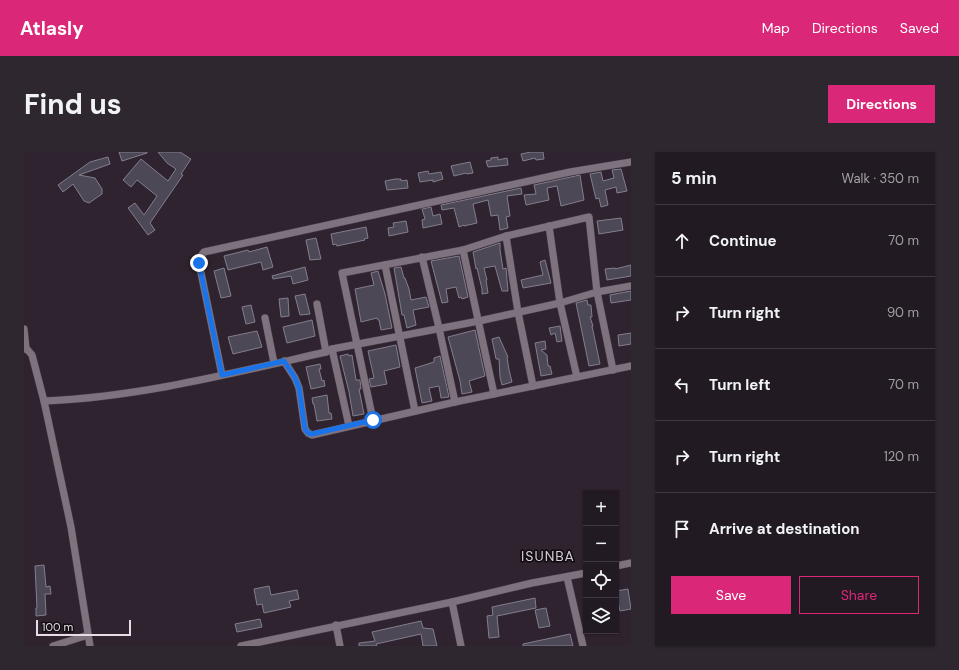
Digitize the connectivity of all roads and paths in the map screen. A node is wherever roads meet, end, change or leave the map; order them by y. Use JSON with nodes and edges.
{"nodes":[{"id":1,"x":631,"y":162,"type":"edge"},
{"id":2,"x":549,"y":226,"type":"junction"},
{"id":3,"x":506,"y":236,"type":"junction"},
{"id":4,"x":463,"y":250,"type":"junction"},
{"id":5,"x":422,"y":258,"type":"junction"},
{"id":6,"x":385,"y":265,"type":"junction"},
{"id":7,"x":631,"y":286,"type":"edge"},
{"id":8,"x":597,"y":292,"type":"junction"},
{"id":9,"x":560,"y":303,"type":"junction"},
{"id":10,"x":317,"y":304,"type":"dead end"},
{"id":11,"x":518,"y":312,"type":"junction"},
{"id":12,"x":264,"y":318,"type":"dead end"},
{"id":13,"x":479,"y":321,"type":"junction"},
{"id":14,"x":439,"y":328,"type":"junction"},
{"id":15,"x":24,"y":329,"type":"edge"},
{"id":16,"x":400,"y":336,"type":"junction"},
{"id":17,"x":357,"y":345,"type":"junction"},
{"id":18,"x":25,"y":348,"type":"edge"},
{"id":19,"x":329,"y":350,"type":"junction"},
{"id":20,"x":284,"y":361,"type":"junction"},
{"id":21,"x":274,"y":363,"type":"junction"},
{"id":22,"x":631,"y":366,"type":"edge"},
{"id":23,"x":613,"y":370,"type":"junction"},
{"id":24,"x":222,"y":375,"type":"junction"},
{"id":25,"x":577,"y":377,"type":"junction"},
{"id":26,"x":533,"y":386,"type":"junction"},
{"id":27,"x":494,"y":394,"type":"junction"},
{"id":28,"x":44,"y":401,"type":"junction"},
{"id":29,"x":455,"y":402,"type":"junction"},
{"id":30,"x":415,"y":411,"type":"junction"},
{"id":31,"x":373,"y":420,"type":"junction"},
{"id":32,"x":349,"y":426,"type":"junction"},
{"id":33,"x":631,"y":563,"type":"edge"},
{"id":34,"x":619,"y":565,"type":"edge"},
{"id":35,"x":583,"y":574,"type":"edge"},
{"id":36,"x":567,"y":577,"type":"junction"},
{"id":37,"x":452,"y":602,"type":"junction"},
{"id":38,"x":336,"y":625,"type":"junction"},
{"id":39,"x":88,"y":635,"type":"junction"},
{"id":40,"x":53,"y":646,"type":"edge"},
{"id":41,"x":90,"y":646,"type":"edge"},
{"id":42,"x":241,"y":646,"type":"edge"},
{"id":43,"x":340,"y":646,"type":"edge"},
{"id":44,"x":461,"y":646,"type":"edge"},
{"id":45,"x":583,"y":646,"type":"edge"}],
"edges":[{"from":1,"to":24,"type":"street"},
{"from":2,"to":3,"type":"street"},
{"from":2,"to":8,"type":"street"},
{"from":2,"to":9,"type":"street"},
{"from":3,"to":4,"type":"street"},
{"from":3,"to":11,"type":"street"},
{"from":4,"to":5,"type":"street"},
{"from":4,"to":13,"type":"street"},
{"from":5,"to":6,"type":"street"},
{"from":5,"to":14,"type":"street"},
{"from":6,"to":16,"type":"street"},
{"from":6,"to":17,"type":"street"},
{"from":7,"to":8,"type":"street"},
{"from":8,"to":9,"type":"street"},
{"from":8,"to":23,"type":"street"},
{"from":9,"to":11,"type":"street"},
{"from":9,"to":25,"type":"street"},
{"from":10,"to":19,"type":"street"},
{"from":11,"to":13,"type":"street"},
{"from":11,"to":26,"type":"street"},
{"from":12,"to":21,"type":"street"},
{"from":13,"to":14,"type":"street"},
{"from":13,"to":27,"type":"street"},
{"from":14,"to":16,"type":"street"},
{"from":14,"to":29,"type":"street"},
{"from":15,"to":18,"type":"street"},
{"from":16,"to":17,"type":"street"},
{"from":16,"to":30,"type":"street"},
{"from":17,"to":19,"type":"street"},
{"from":17,"to":31,"type":"street"},
{"from":18,"to":28,"type":"street"},
{"from":19,"to":20,"type":"street"},
{"from":19,"to":32,"type":"street"},
{"from":20,"to":21,"type":"street"},
{"from":20,"to":32,"type":"street"},
{"from":21,"to":24,"type":"street"},
{"from":22,"to":23,"type":"street"},
{"from":23,"to":25,"type":"street"},
{"from":24,"to":28,"type":"street"},
{"from":25,"to":26,"type":"street"},
{"from":26,"to":27,"type":"street"},
{"from":27,"to":29,"type":"street"},
{"from":28,"to":39,"type":"street"},
{"from":29,"to":30,"type":"street"},
{"from":30,"to":31,"type":"street"},
{"from":31,"to":32,"type":"street"},
{"from":33,"to":34,"type":"street"},
{"from":35,"to":36,"type":"street"},
{"from":36,"to":37,"type":"street"},
{"from":36,"to":45,"type":"street"},
{"from":37,"to":38,"type":"street"},
{"from":37,"to":44,"type":"street"},
{"from":38,"to":42,"type":"street"},
{"from":38,"to":43,"type":"street"},
{"from":39,"to":40,"type":"street"},
{"from":39,"to":41,"type":"street"}]}
